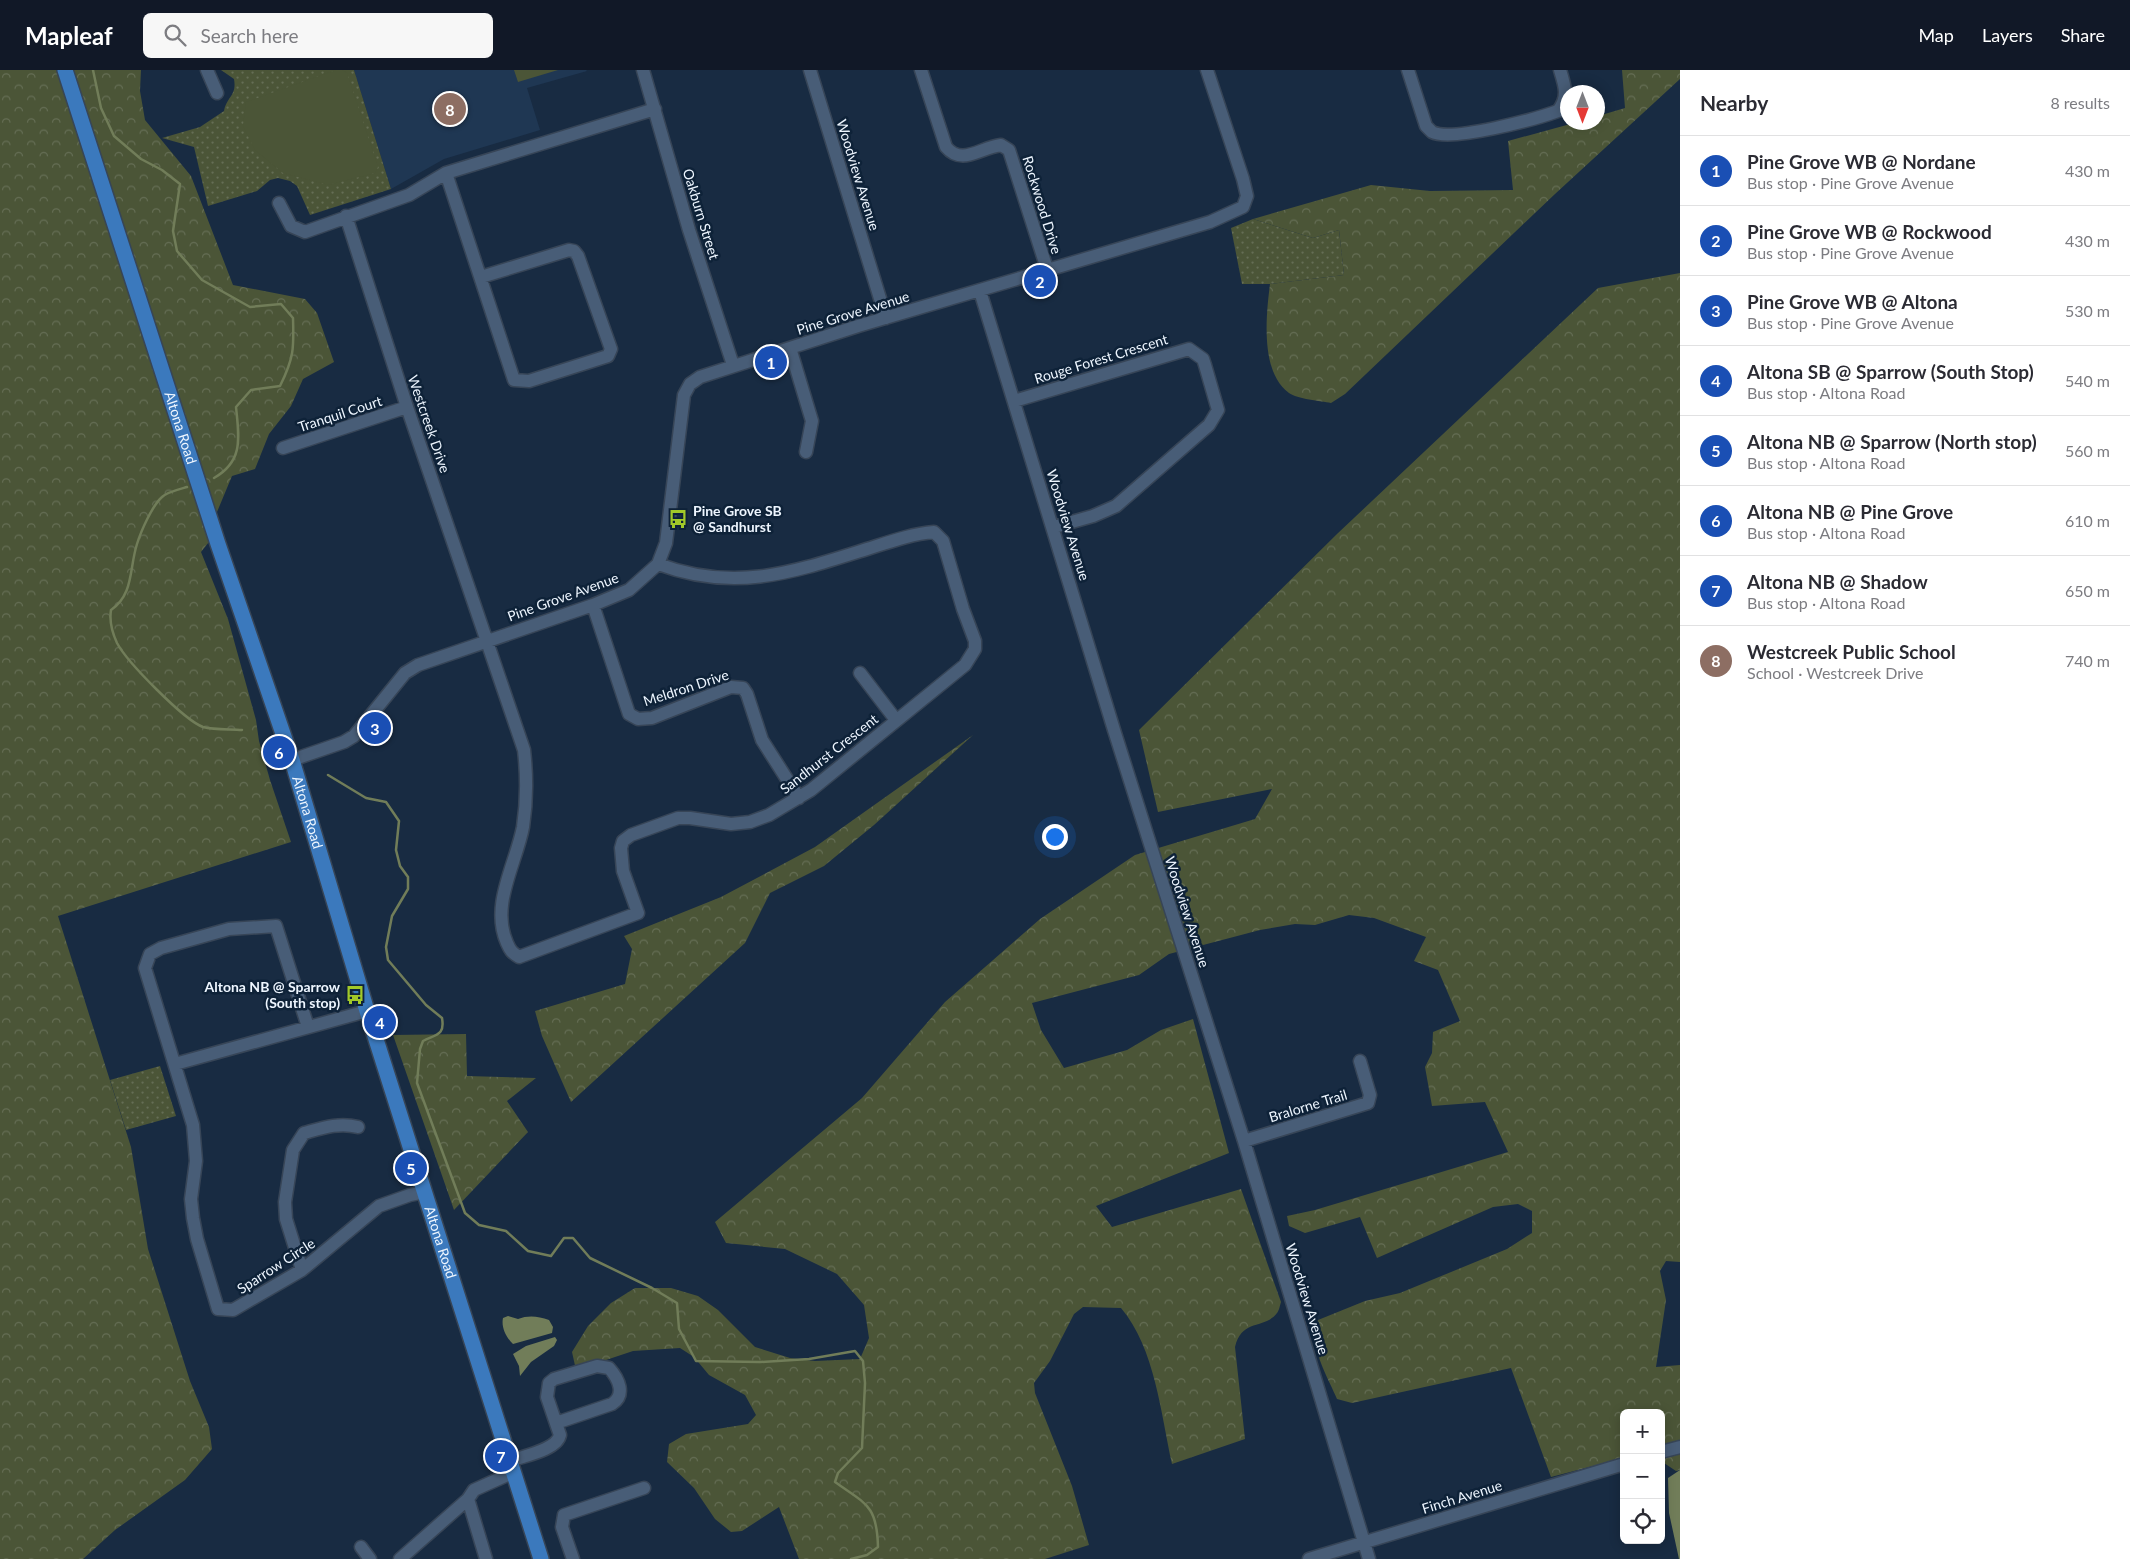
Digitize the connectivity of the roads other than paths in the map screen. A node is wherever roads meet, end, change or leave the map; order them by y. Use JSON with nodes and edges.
{"nodes":[{"id":1,"x":65,"y":70,"type":"edge"},
{"id":2,"x":207,"y":70,"type":"edge"},
{"id":3,"x":643,"y":70,"type":"edge"},
{"id":4,"x":810,"y":70,"type":"edge"},
{"id":5,"x":921,"y":70,"type":"edge"},
{"id":6,"x":1207,"y":70,"type":"edge"},
{"id":7,"x":1408,"y":70,"type":"edge"},
{"id":8,"x":1560,"y":70,"type":"edge"},
{"id":9,"x":217,"y":93,"type":"dead end"},
{"id":10,"x":655,"y":109,"type":"junction"},
{"id":11,"x":446,"y":173,"type":"junction"},
{"id":12,"x":279,"y":202,"type":"dead end"},
{"id":13,"x":346,"y":216,"type":"junction"},
{"id":14,"x":1047,"y":270,"type":"junction"},
{"id":15,"x":481,"y":278,"type":"junction"},
{"id":16,"x":980,"y":291,"type":"junction"},
{"id":17,"x":886,"y":318,"type":"junction"},
{"id":18,"x":790,"y":348,"type":"junction"},
{"id":19,"x":733,"y":365,"type":"junction"},
{"id":20,"x":1014,"y":401,"type":"junction"},
{"id":21,"x":407,"y":407,"type":"junction"},
{"id":22,"x":283,"y":448,"type":"dead end"},
{"id":23,"x":806,"y":452,"type":"dead end"},
{"id":24,"x":1054,"y":528,"type":"junction"},
{"id":25,"x":658,"y":564,"type":"junction"},
{"id":26,"x":593,"y":605,"type":"junction"},
{"id":27,"x":487,"y":641,"type":"junction"},
{"id":28,"x":860,"y":673,"type":"dead end"},
{"id":29,"x":896,"y":720,"type":"junction"},
{"id":30,"x":292,"y":760,"type":"junction"},
{"id":31,"x":799,"y":798,"type":"junction"},
{"id":32,"x":367,"y":1011,"type":"junction"},
{"id":33,"x":308,"y":1027,"type":"junction"},
{"id":34,"x":1360,"y":1061,"type":"dead end"},
{"id":35,"x":175,"y":1064,"type":"junction"},
{"id":36,"x":358,"y":1128,"type":"dead end"},
{"id":37,"x":1244,"y":1141,"type":"junction"},
{"id":38,"x":425,"y":1192,"type":"junction"},
{"id":39,"x":302,"y":1270,"type":"junction"},
{"id":40,"x":556,"y":1423,"type":"junction"},
{"id":41,"x":1680,"y":1447,"type":"edge"},
{"id":42,"x":1665,"y":1451,"type":"edge"},
{"id":43,"x":1620,"y":1465,"type":"edge"},
{"id":44,"x":512,"y":1466,"type":"junction"},
{"id":45,"x":644,"y":1488,"type":"dead end"},
{"id":46,"x":468,"y":1499,"type":"junction"},
{"id":47,"x":1364,"y":1542,"type":"junction"},
{"id":48,"x":361,"y":1547,"type":"dead end"},
{"id":49,"x":370,"y":1559,"type":"edge"},
{"id":50,"x":400,"y":1559,"type":"edge"},
{"id":51,"x":486,"y":1559,"type":"edge"},
{"id":52,"x":541,"y":1559,"type":"edge"},
{"id":53,"x":572,"y":1559,"type":"edge"},
{"id":54,"x":1309,"y":1559,"type":"edge"},
{"id":55,"x":1369,"y":1559,"type":"edge"}],
"edges":[{"from":1,"to":30,"type":"main road","name":"Altona Road"},
{"from":2,"to":9,"type":"street"},
{"from":3,"to":10,"type":"street","name":"Oakburn Street"},
{"from":4,"to":17,"type":"street","name":"Woodview Avenue"},
{"from":5,"to":14,"type":"street","name":"Rockwood Drive"},
{"from":6,"to":14,"type":"street","name":"Pine Grove Avenue"},
{"from":7,"to":8,"type":"street"},
{"from":10,"to":11,"type":"street"},
{"from":10,"to":19,"type":"street","name":"Oakburn Street"},
{"from":11,"to":13,"type":"street"},
{"from":11,"to":15,"type":"street"},
{"from":12,"to":13,"type":"street"},
{"from":13,"to":21,"type":"street","name":"Westcreek Drive"},
{"from":14,"to":16,"type":"street","name":"Pine Grove Avenue"},
{"from":15,"to":15,"type":"street"},
{"from":16,"to":17,"type":"street","name":"Pine Grove Avenue"},
{"from":16,"to":20,"type":"street","name":"Woodview Avenue"},
{"from":17,"to":18,"type":"street","name":"Pine Grove Avenue"},
{"from":18,"to":19,"type":"street","name":"Pine Grove Avenue"},
{"from":18,"to":23,"type":"street"},
{"from":19,"to":25,"type":"street","name":"Pine Grove Avenue"},
{"from":20,"to":24,"type":"street","name":"Woodview Avenue"},
{"from":20,"to":24,"type":"street","name":"Rouge Forest Crescent"},
{"from":21,"to":22,"type":"street","name":"Tranquil Court"},
{"from":21,"to":27,"type":"street","name":"Westcreek Drive"},
{"from":24,"to":37,"type":"street","name":"Woodview Avenue"},
{"from":25,"to":26,"type":"street","name":"Pine Grove Avenue"},
{"from":25,"to":29,"type":"street","name":"Sandhurst Crescent"},
{"from":26,"to":27,"type":"street","name":"Pine Grove Avenue"},
{"from":26,"to":31,"type":"street","name":"Meldron Drive"},
{"from":27,"to":30,"type":"street","name":"Pine Grove Avenue"},
{"from":27,"to":31,"type":"street","name":"Sandhurst Crescent"},
{"from":28,"to":29,"type":"street"},
{"from":29,"to":31,"type":"street","name":"Sandhurst Crescent"},
{"from":30,"to":32,"type":"main road","name":"Altona Road"},
{"from":32,"to":33,"type":"street"},
{"from":32,"to":38,"type":"main road","name":"Altona Road"},
{"from":33,"to":35,"type":"street"},
{"from":33,"to":35,"type":"street"},
{"from":34,"to":37,"type":"street","name":"Bralorne Trail"},
{"from":35,"to":39,"type":"street","name":"Sparrow Circle"},
{"from":36,"to":39,"type":"street"},
{"from":37,"to":47,"type":"street","name":"Woodview Avenue"},
{"from":38,"to":39,"type":"street","name":"Sparrow Circle"},
{"from":38,"to":44,"type":"main road","name":"Altona Road"},
{"from":40,"to":40,"type":"street"},
{"from":40,"to":44,"type":"street"},
{"from":41,"to":42,"type":"street"},
{"from":43,"to":47,"type":"street","name":"Finch Avenue"},
{"from":44,"to":46,"type":"street"},
{"from":44,"to":52,"type":"main road","name":"Altona Road"},
{"from":45,"to":53,"type":"street"},
{"from":46,"to":50,"type":"street"},
{"from":46,"to":51,"type":"street"},
{"from":47,"to":54,"type":"street","name":"Finch Avenue"},
{"from":47,"to":55,"type":"street","name":"Woodview Avenue"},
{"from":48,"to":49,"type":"street"}]}
